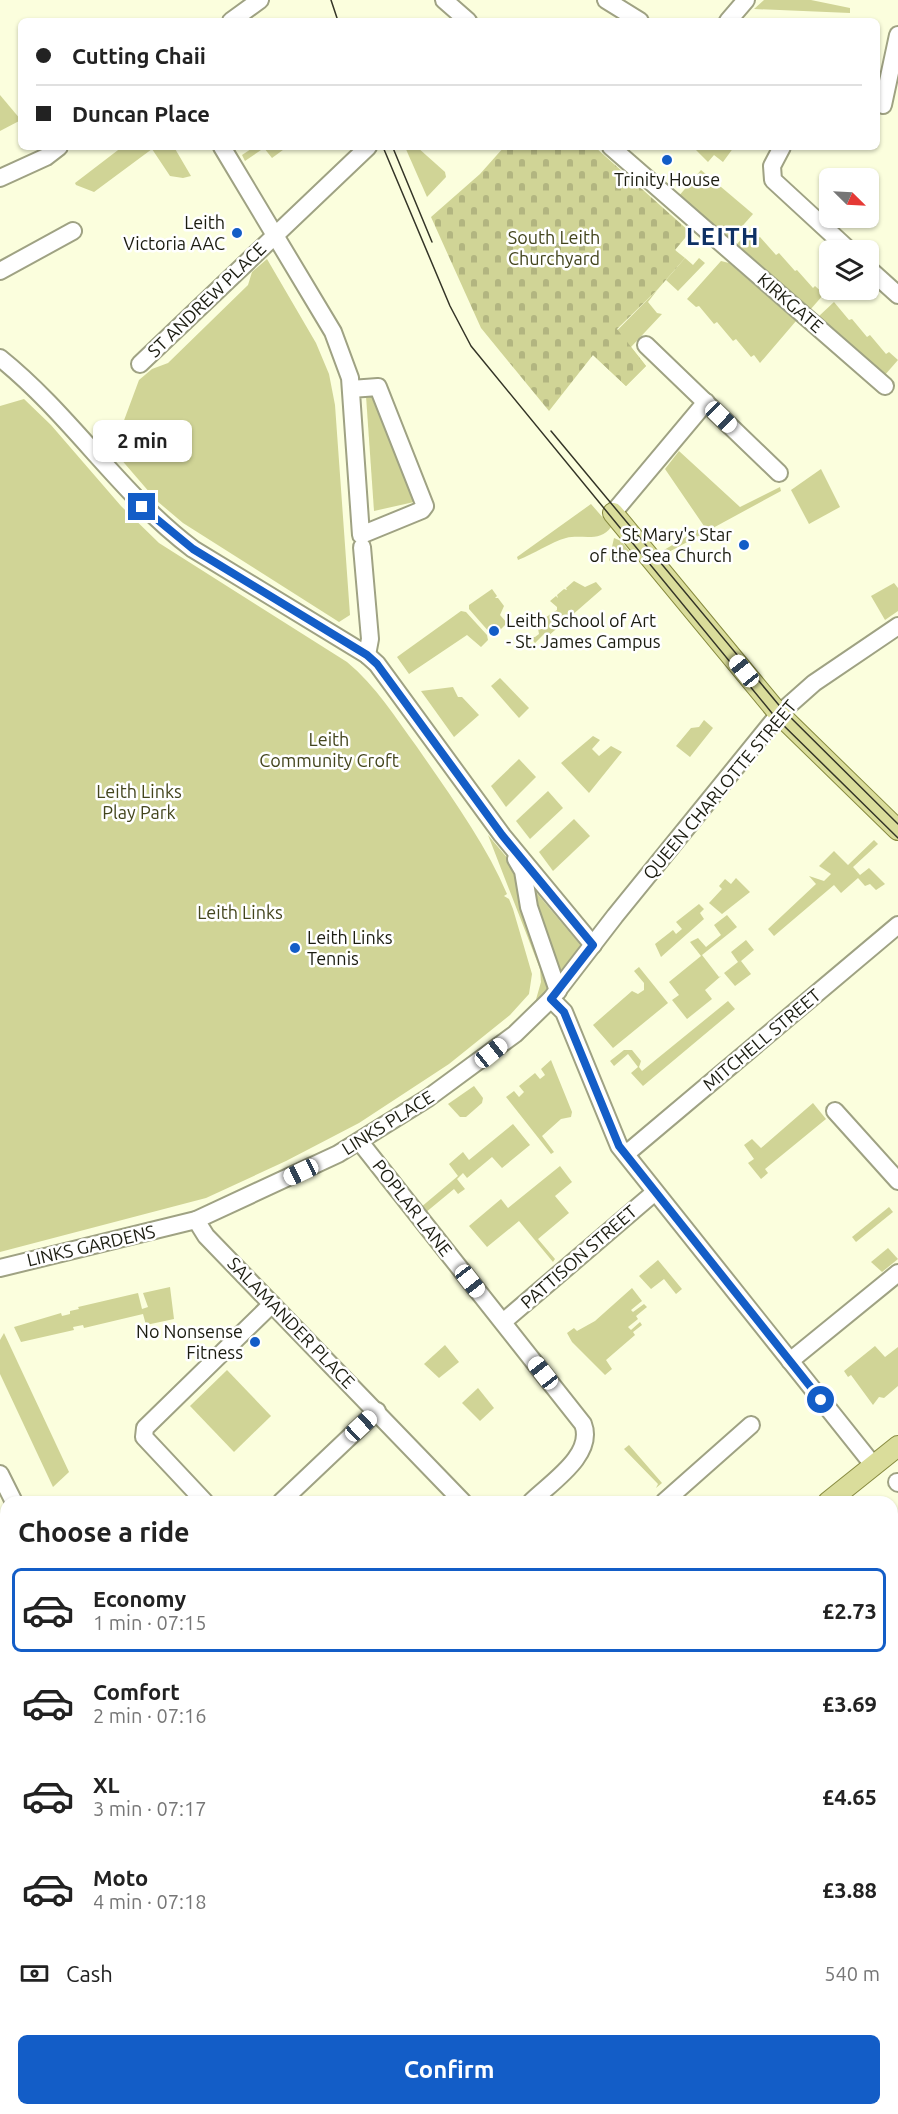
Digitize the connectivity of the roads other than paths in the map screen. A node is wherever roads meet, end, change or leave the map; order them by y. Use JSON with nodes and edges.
{"nodes":[{"id":1,"x":260,"y":0,"type":"edge"},
{"id":2,"x":444,"y":0,"type":"edge"},
{"id":3,"x":606,"y":0,"type":"edge"},
{"id":4,"x":746,"y":0,"type":"edge"},
{"id":5,"x":235,"y":18,"type":"edge"},
{"id":6,"x":465,"y":18,"type":"edge"},
{"id":7,"x":635,"y":18,"type":"edge"},
{"id":8,"x":731,"y":18,"type":"edge"},
{"id":9,"x":898,"y":35,"type":"edge"},
{"id":10,"x":886,"y":105,"type":"edge"},
{"id":11,"x":54,"y":150,"type":"edge"},
{"id":12,"x":224,"y":150,"type":"edge"},
{"id":13,"x":365,"y":150,"type":"edge"},
{"id":14,"x":615,"y":150,"type":"edge"},
{"id":15,"x":780,"y":150,"type":"edge"},
{"id":16,"x":0,"y":178,"type":"edge"},
{"id":17,"x":73,"y":231,"type":"dead end"},
{"id":18,"x":275,"y":235,"type":"junction"},
{"id":19,"x":838,"y":240,"type":"edge"},
{"id":20,"x":0,"y":271,"type":"edge"},
{"id":21,"x":879,"y":278,"type":"edge"},
{"id":22,"x":898,"y":295,"type":"edge"},
{"id":23,"x":646,"y":345,"type":"dead end"},
{"id":24,"x":0,"y":358,"type":"edge"},
{"id":25,"x":140,"y":364,"type":"dead end"},
{"id":26,"x":885,"y":386,"type":"dead end"},
{"id":27,"x":351,"y":389,"type":"junction"},
{"id":28,"x":706,"y":402,"type":"junction"},
{"id":29,"x":779,"y":473,"type":"dead end"},
{"id":30,"x":613,"y":513,"type":"joint"},
{"id":31,"x":362,"y":548,"type":"dead end"},
{"id":32,"x":898,"y":626,"type":"edge"},
{"id":33,"x":367,"y":655,"type":"junction"},
{"id":34,"x":779,"y":714,"type":"junction"},
{"id":35,"x":898,"y":830,"type":"edge"},
{"id":36,"x":506,"y":840,"type":"junction"},
{"id":37,"x":898,"y":925,"type":"edge"},
{"id":38,"x":593,"y":945,"type":"junction"},
{"id":39,"x":559,"y":990,"type":"junction"},
{"id":40,"x":835,"y":1111,"type":"dead end"},
{"id":41,"x":360,"y":1142,"type":"junction"},
{"id":42,"x":626,"y":1155,"type":"junction"},
{"id":43,"x":898,"y":1181,"type":"edge"},
{"id":44,"x":656,"y":1192,"type":"junction"},
{"id":45,"x":189,"y":1223,"type":"junction"},
{"id":46,"x":0,"y":1268,"type":"edge"},
{"id":47,"x":898,"y":1273,"type":"edge"},
{"id":48,"x":272,"y":1304,"type":"junction"},
{"id":49,"x":503,"y":1322,"type":"junction"},
{"id":50,"x":790,"y":1361,"type":"junction"},
{"id":51,"x":377,"y":1411,"type":"junction"},
{"id":52,"x":751,"y":1425,"type":"dead end"},
{"id":53,"x":898,"y":1446,"type":"edge"},
{"id":54,"x":874,"y":1466,"type":"junction"},
{"id":55,"x":0,"y":1473,"type":"edge"},
{"id":56,"x":11,"y":1496,"type":"edge"},
{"id":57,"x":199,"y":1496,"type":"edge"},
{"id":58,"x":287,"y":1496,"type":"edge"},
{"id":59,"x":457,"y":1496,"type":"edge"},
{"id":60,"x":537,"y":1496,"type":"edge"},
{"id":61,"x":671,"y":1496,"type":"edge"},
{"id":62,"x":836,"y":1496,"type":"edge"}],
"edges":[{"from":1,"to":5,"type":"street"},
{"from":2,"to":6,"type":"street"},
{"from":3,"to":7,"type":"street"},
{"from":4,"to":8,"type":"street"},
{"from":9,"to":10,"type":"street"},
{"from":11,"to":16,"type":"street"},
{"from":12,"to":18,"type":"street"},
{"from":13,"to":18,"type":"street","name":"ST ANDREW PLACE"},
{"from":14,"to":26,"type":"street","name":"KIRKGATE"},
{"from":15,"to":19,"type":"street"},
{"from":17,"to":20,"type":"street"},
{"from":18,"to":25,"type":"street","name":"ST ANDREW PLACE"},
{"from":18,"to":27,"type":"street"},
{"from":21,"to":22,"type":"street"},
{"from":23,"to":28,"type":"street"},
{"from":24,"to":33,"type":"street"},
{"from":27,"to":27,"type":"street"},
{"from":28,"to":29,"type":"street"},
{"from":28,"to":30,"type":"street"},
{"from":30,"to":34,"type":"main road"},
{"from":31,"to":33,"type":"street"},
{"from":32,"to":34,"type":"street","name":"QUEEN CHARLOTTE STREET"},
{"from":33,"to":36,"type":"street"},
{"from":34,"to":35,"type":"main road"},
{"from":34,"to":38,"type":"street","name":"QUEEN CHARLOTTE STREET"},
{"from":36,"to":38,"type":"street"},
{"from":36,"to":39,"type":"street"},
{"from":37,"to":42,"type":"street","name":"MITCHELL STREET"},
{"from":38,"to":39,"type":"street","name":"QUEEN CHARLOTTE STREET"},
{"from":39,"to":41,"type":"street","name":"LINKS PLACE"},
{"from":39,"to":42,"type":"street"},
{"from":40,"to":43,"type":"street"},
{"from":41,"to":45,"type":"street","name":"LINKS PLACE"},
{"from":41,"to":49,"type":"street","name":"POPLAR LANE"},
{"from":42,"to":44,"type":"street"},
{"from":44,"to":49,"type":"street","name":"PATTISON STREET"},
{"from":44,"to":50,"type":"street"},
{"from":45,"to":46,"type":"street","name":"LINKS GARDENS"},
{"from":45,"to":48,"type":"street","name":"SALAMANDER PLACE"},
{"from":47,"to":50,"type":"street"},
{"from":48,"to":51,"type":"street","name":"SALAMANDER PLACE"},
{"from":48,"to":57,"type":"street"},
{"from":49,"to":60,"type":"street","name":"POPLAR LANE"},
{"from":50,"to":54,"type":"street"},
{"from":51,"to":58,"type":"street"},
{"from":51,"to":59,"type":"street","name":"SALAMANDER PLACE"},
{"from":52,"to":61,"type":"street"},
{"from":53,"to":54,"type":"main road"},
{"from":54,"to":62,"type":"main road"},
{"from":55,"to":56,"type":"street"}]}
